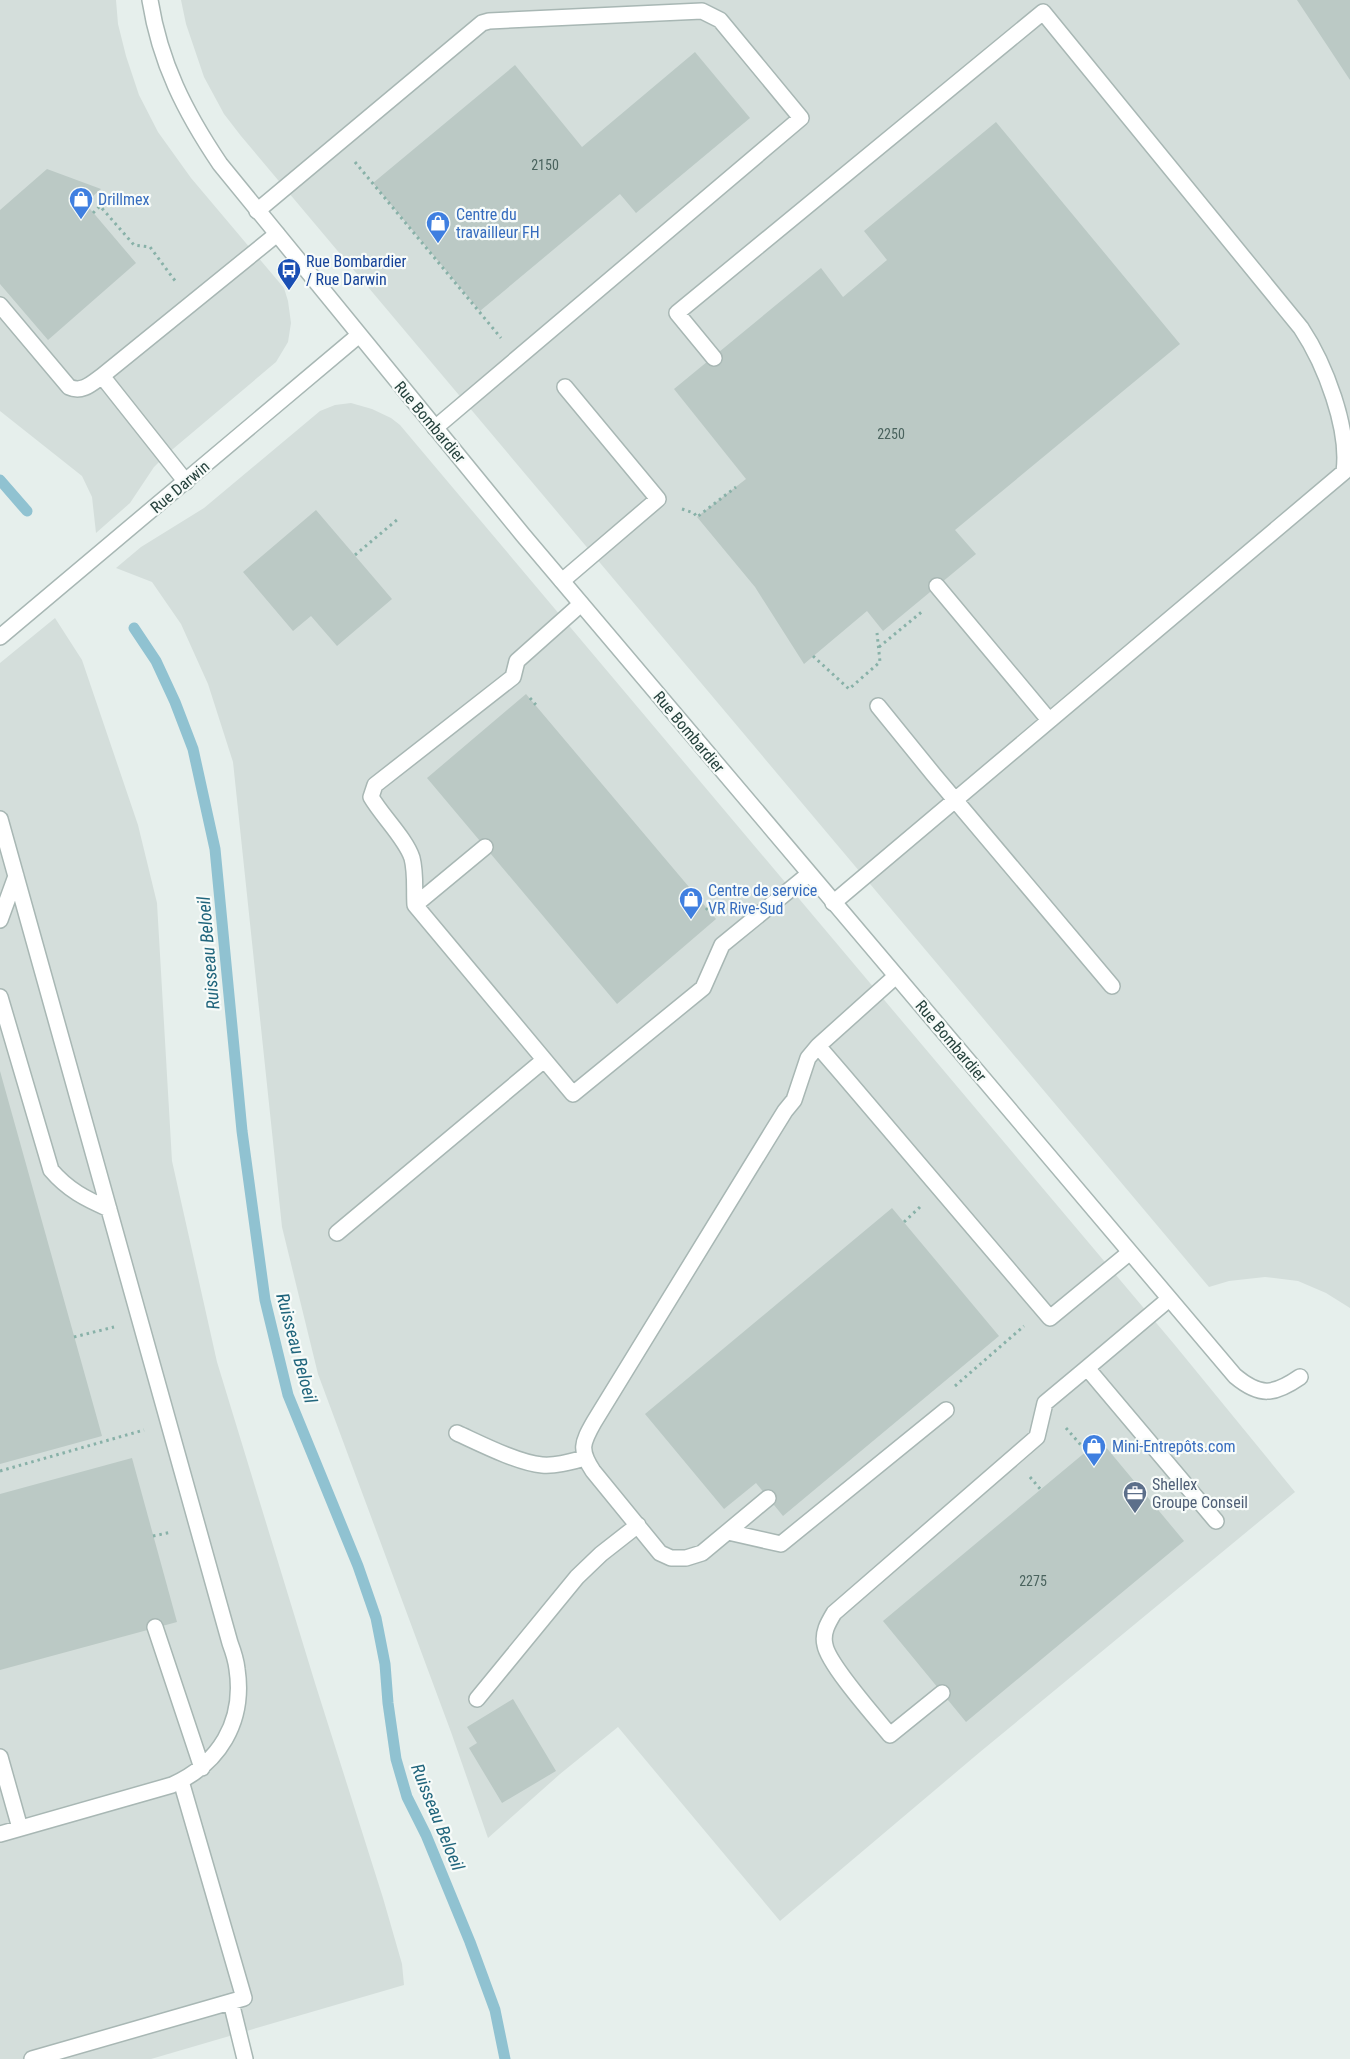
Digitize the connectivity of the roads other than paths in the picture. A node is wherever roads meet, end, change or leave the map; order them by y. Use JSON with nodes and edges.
{"nodes":[{"id":1,"x":150,"y":0,"type":"edge"},
{"id":2,"x":258,"y":211,"type":"junction"},
{"id":3,"x":277,"y":234,"type":"junction"},
{"id":4,"x":0,"y":305,"type":"edge"},
{"id":5,"x":359,"y":336,"type":"junction"},
{"id":6,"x":714,"y":358,"type":"dead end"},
{"id":7,"x":102,"y":376,"type":"junction"},
{"id":8,"x":565,"y":387,"type":"dead end"},
{"id":9,"x":435,"y":428,"type":"junction"},
{"id":10,"x":186,"y":482,"type":"junction"},
{"id":11,"x":562,"y":581,"type":"junction"},
{"id":12,"x":937,"y":586,"type":"dead end"},
{"id":13,"x":582,"y":604,"type":"junction"},
{"id":14,"x":0,"y":637,"type":"edge"},
{"id":15,"x":878,"y":706,"type":"dead end"},
{"id":16,"x":1048,"y":720,"type":"junction"},
{"id":17,"x":955,"y":799,"type":"junction"},
{"id":18,"x":0,"y":819,"type":"edge"},
{"id":19,"x":484,"y":847,"type":"dead end"},
{"id":20,"x":809,"y":874,"type":"junction"},
{"id":21,"x":16,"y":876,"type":"junction"},
{"id":22,"x":0,"y":880,"type":"edge"},
{"id":23,"x":833,"y":903,"type":"junction"},
{"id":24,"x":414,"y":905,"type":"junction"},
{"id":25,"x":0,"y":920,"type":"edge"},
{"id":26,"x":896,"y":976,"type":"junction"},
{"id":27,"x":1112,"y":986,"type":"dead end"},
{"id":28,"x":0,"y":997,"type":"edge"},
{"id":29,"x":818,"y":1046,"type":"junction"},
{"id":30,"x":544,"y":1060,"type":"junction"},
{"id":31,"x":109,"y":1209,"type":"junction"},
{"id":32,"x":337,"y":1233,"type":"dead end"},
{"id":33,"x":1130,"y":1253,"type":"junction"},
{"id":34,"x":1169,"y":1299,"type":"junction"},
{"id":35,"x":1087,"y":1368,"type":"junction"},
{"id":36,"x":1300,"y":1377,"type":"dead end"},
{"id":37,"x":946,"y":1410,"type":"dead end"},
{"id":38,"x":457,"y":1433,"type":"dead end"},
{"id":39,"x":585,"y":1458,"type":"junction"},
{"id":40,"x":768,"y":1498,"type":"dead end"},
{"id":41,"x":1216,"y":1521,"type":"dead end"},
{"id":42,"x":638,"y":1525,"type":"junction"},
{"id":43,"x":728,"y":1532,"type":"junction"},
{"id":44,"x":156,"y":1627,"type":"dead end"},
{"id":45,"x":942,"y":1693,"type":"dead end"},
{"id":46,"x":477,"y":1699,"type":"dead end"},
{"id":47,"x":0,"y":1757,"type":"edge"},
{"id":48,"x":202,"y":1768,"type":"junction"},
{"id":49,"x":181,"y":1781,"type":"junction"},
{"id":50,"x":20,"y":1828,"type":"junction"},
{"id":51,"x":0,"y":1834,"type":"edge"},
{"id":52,"x":231,"y":2002,"type":"junction"},
{"id":53,"x":32,"y":2059,"type":"edge"},
{"id":54,"x":244,"y":2059,"type":"edge"}],
"edges":[{"from":1,"to":2,"type":"street","name":"Rue Bombardier"},
{"from":2,"to":3,"type":"street","name":"Rue Bombardier"},
{"from":2,"to":9,"type":"street"},
{"from":3,"to":5,"type":"street","name":"Rue Bombardier"},
{"from":3,"to":7,"type":"street"},
{"from":4,"to":7,"type":"street"},
{"from":5,"to":9,"type":"street","name":"Rue Bombardier"},
{"from":5,"to":10,"type":"street","name":"Rue Darwin"},
{"from":6,"to":16,"type":"street"},
{"from":7,"to":10,"type":"street"},
{"from":8,"to":11,"type":"street"},
{"from":9,"to":11,"type":"street","name":"Rue Bombardier"},
{"from":10,"to":14,"type":"street","name":"Rue Darwin"},
{"from":11,"to":13,"type":"street","name":"Rue Bombardier"},
{"from":12,"to":16,"type":"street"},
{"from":13,"to":20,"type":"street","name":"Rue Bombardier"},
{"from":13,"to":24,"type":"street"},
{"from":15,"to":17,"type":"street"},
{"from":16,"to":17,"type":"street"},
{"from":17,"to":23,"type":"street"},
{"from":17,"to":27,"type":"street"},
{"from":18,"to":21,"type":"street"},
{"from":19,"to":24,"type":"street"},
{"from":20,"to":23,"type":"street","name":"Rue Bombardier"},
{"from":20,"to":30,"type":"street"},
{"from":21,"to":22,"type":"street"},
{"from":21,"to":25,"type":"street"},
{"from":21,"to":31,"type":"street"},
{"from":23,"to":26,"type":"street","name":"Rue Bombardier"},
{"from":24,"to":30,"type":"street"},
{"from":26,"to":29,"type":"street"},
{"from":26,"to":33,"type":"street","name":"Rue Bombardier"},
{"from":28,"to":31,"type":"street"},
{"from":29,"to":33,"type":"street"},
{"from":29,"to":39,"type":"street"},
{"from":30,"to":32,"type":"street"},
{"from":31,"to":48,"type":"street"},
{"from":33,"to":34,"type":"street","name":"Rue Bombardier"},
{"from":34,"to":35,"type":"street"},
{"from":34,"to":36,"type":"street","name":"Rue Bombardier"},
{"from":35,"to":41,"type":"street"},
{"from":35,"to":45,"type":"street"},
{"from":37,"to":43,"type":"street"},
{"from":38,"to":39,"type":"street"},
{"from":39,"to":42,"type":"street"},
{"from":40,"to":43,"type":"street"},
{"from":42,"to":43,"type":"street"},
{"from":42,"to":46,"type":"street"},
{"from":44,"to":48,"type":"street"},
{"from":47,"to":50,"type":"street"},
{"from":48,"to":49,"type":"street"},
{"from":49,"to":50,"type":"street"},
{"from":49,"to":52,"type":"street"},
{"from":50,"to":51,"type":"street"},
{"from":52,"to":53,"type":"street"},
{"from":52,"to":54,"type":"street"}]}
